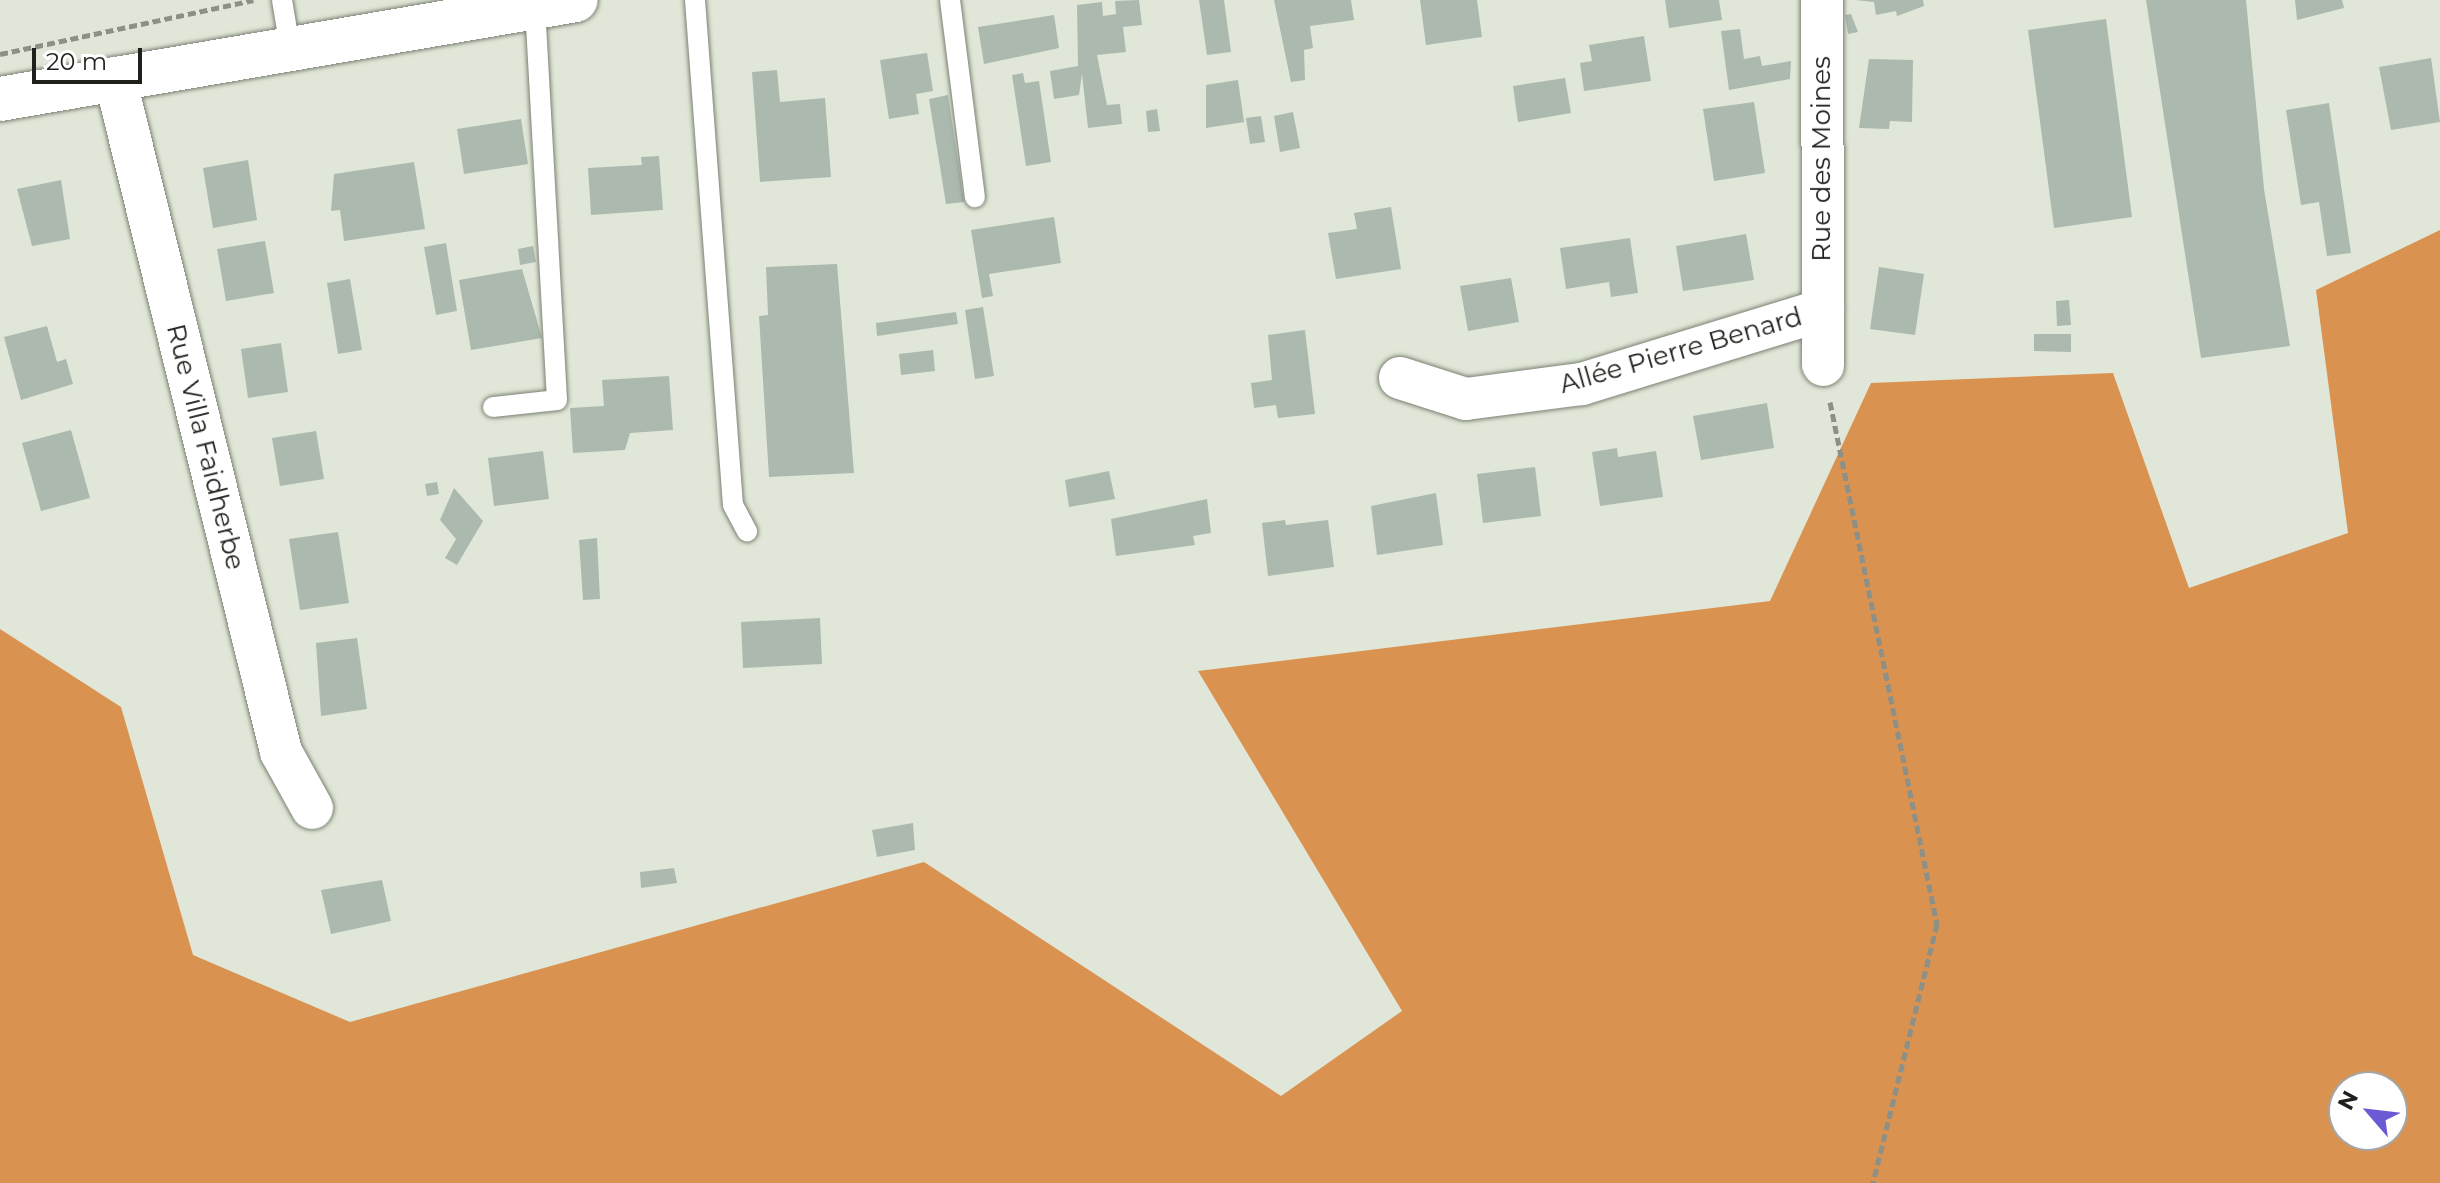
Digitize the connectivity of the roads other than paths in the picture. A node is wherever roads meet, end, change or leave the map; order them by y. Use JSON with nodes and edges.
{"nodes":[{"id":1,"x":282,"y":0,"type":"edge"},
{"id":2,"x":695,"y":0,"type":"edge"},
{"id":3,"x":950,"y":0,"type":"edge"},
{"id":4,"x":1822,"y":0,"type":"edge"},
{"id":5,"x":556,"y":3,"type":"edge"},
{"id":6,"x":290,"y":48,"type":"junction"},
{"id":7,"x":115,"y":78,"type":"junction"},
{"id":8,"x":0,"y":99,"type":"edge"},
{"id":9,"x":975,"y":197,"type":"dead end"},
{"id":10,"x":1823,"y":310,"type":"junction"},
{"id":11,"x":1823,"y":365,"type":"road end"},
{"id":12,"x":1400,"y":378,"type":"dead end"},
{"id":13,"x":493,"y":407,"type":"dead end"},
{"id":14,"x":747,"y":531,"type":"dead end"},
{"id":15,"x":312,"y":808,"type":"dead end"}],
"edges":[{"from":1,"to":6,"type":"lane"},
{"from":2,"to":14,"type":"lane"},
{"from":3,"to":9,"type":"lane"},
{"from":4,"to":10,"type":"street","name":"Rue des Moines"},
{"from":5,"to":6,"type":"main road"},
{"from":5,"to":13,"type":"lane"},
{"from":6,"to":7,"type":"main road"},
{"from":7,"to":8,"type":"main road"},
{"from":7,"to":15,"type":"street","name":"Rue Villa Faidherbe"},
{"from":10,"to":11,"type":"street","name":"Rue des Moines"},
{"from":10,"to":12,"type":"street","name":"Allée Pierre Benard"}]}
